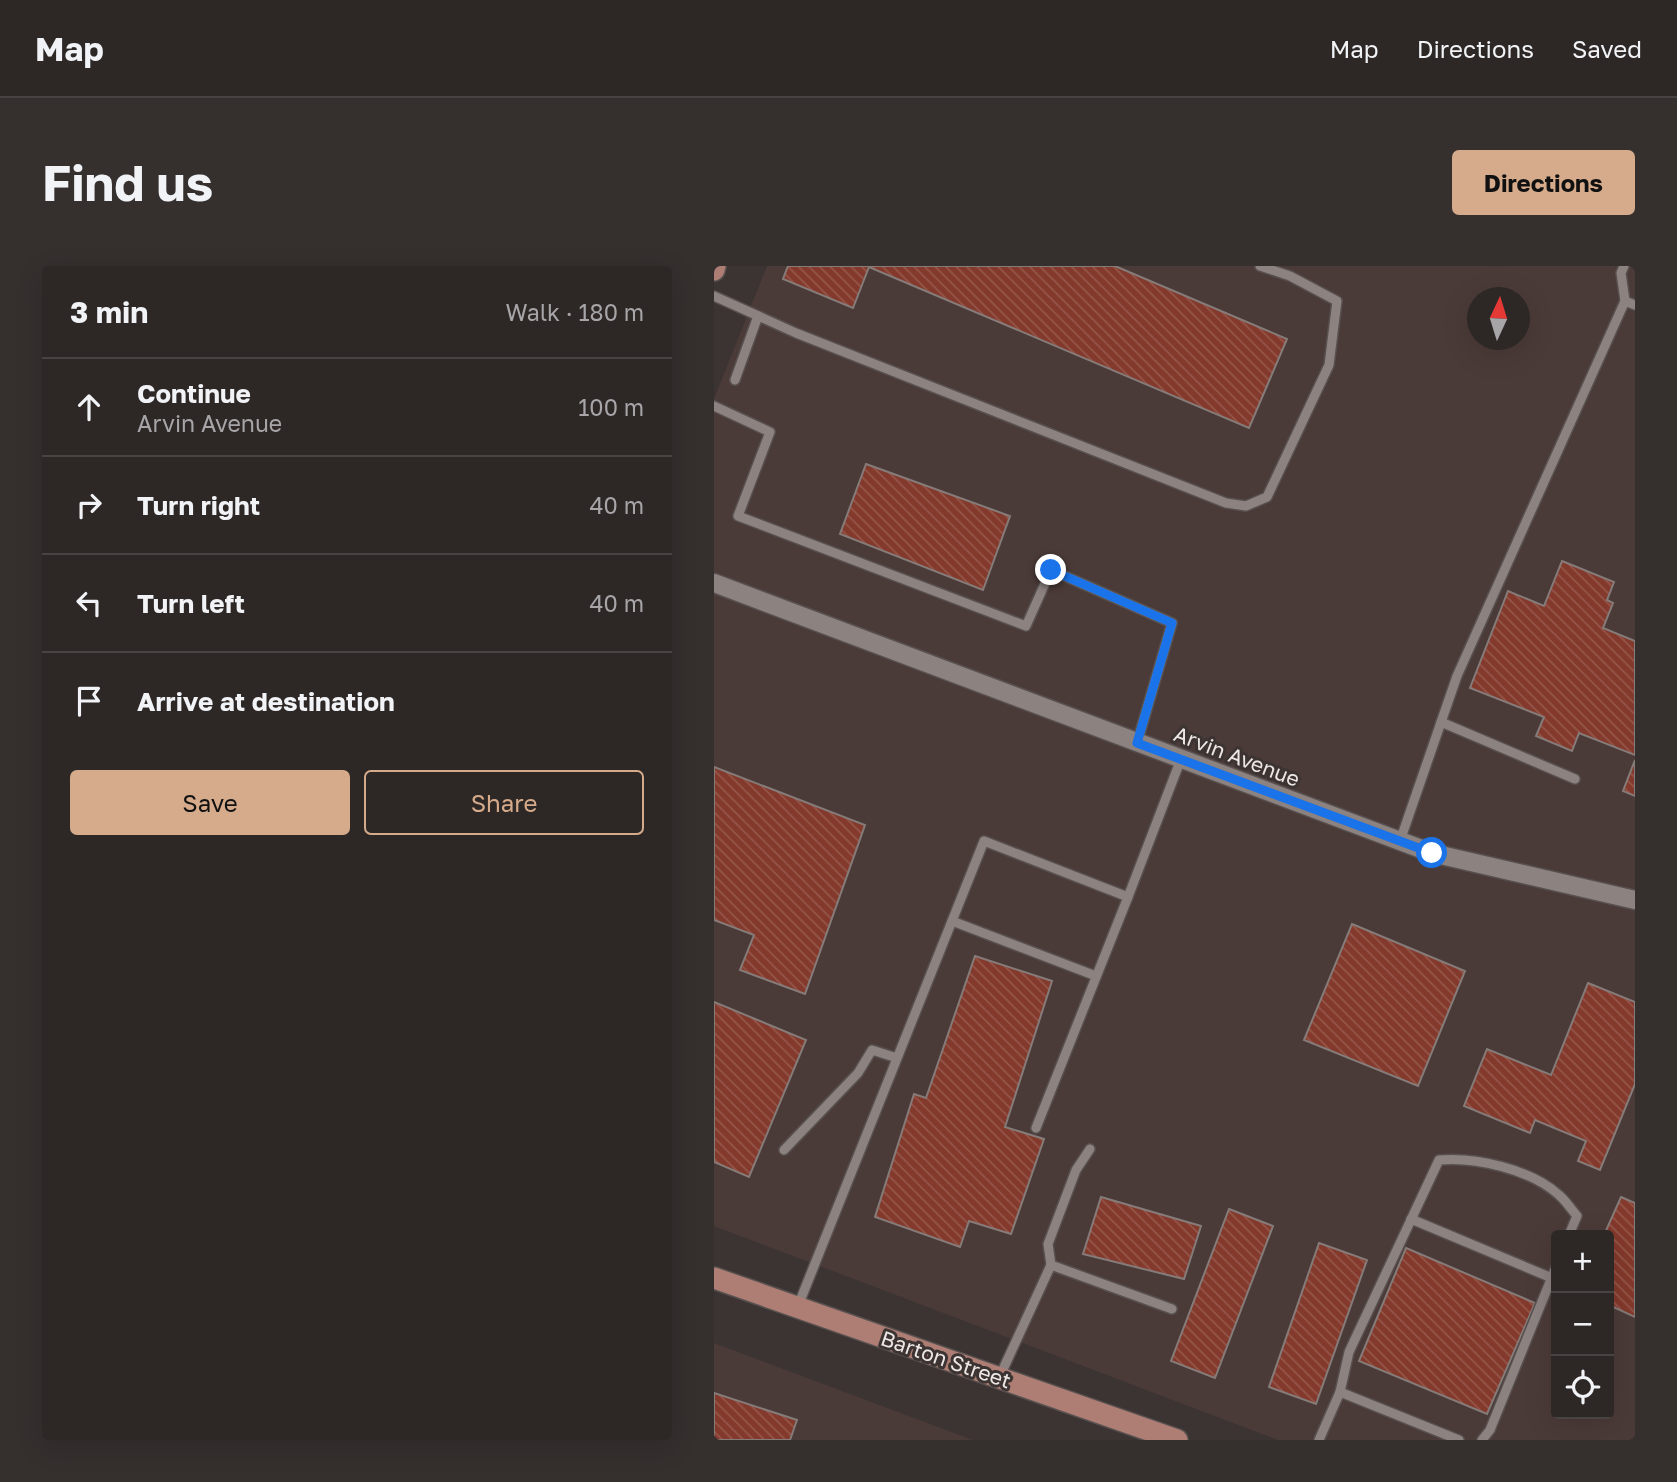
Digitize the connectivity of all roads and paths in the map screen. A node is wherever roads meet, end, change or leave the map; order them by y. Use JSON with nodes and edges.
{"nodes":[{"id":1,"x":1260,"y":266,"type":"edge"},
{"id":2,"x":1624,"y":266,"type":"edge"},
{"id":3,"x":714,"y":296,"type":"edge"},
{"id":4,"x":1625,"y":301,"type":"junction"},
{"id":5,"x":1635,"y":305,"type":"edge"},
{"id":6,"x":758,"y":316,"type":"junction"},
{"id":7,"x":735,"y":380,"type":"dead end"},
{"id":8,"x":714,"y":407,"type":"edge"},
{"id":9,"x":714,"y":583,"type":"edge"},
{"id":10,"x":1441,"y":722,"type":"junction"},
{"id":11,"x":1137,"y":743,"type":"junction"},
{"id":12,"x":1181,"y":759,"type":"junction"},
{"id":13,"x":1575,"y":779,"type":"dead end"},
{"id":14,"x":1400,"y":841,"type":"junction"},
{"id":15,"x":1128,"y":897,"type":"junction"},
{"id":16,"x":1635,"y":900,"type":"edge"},
{"id":17,"x":952,"y":921,"type":"junction"},
{"id":18,"x":1096,"y":976,"type":"junction"},
{"id":19,"x":897,"y":1058,"type":"junction"},
{"id":20,"x":1037,"y":1128,"type":"dead end"},
{"id":21,"x":1090,"y":1149,"type":"dead end"},
{"id":22,"x":784,"y":1150,"type":"dead end"},
{"id":23,"x":1410,"y":1219,"type":"junction"},
{"id":24,"x":1571,"y":1230,"type":"edge"},
{"id":25,"x":1051,"y":1265,"type":"junction"},
{"id":26,"x":714,"y":1278,"type":"edge"},
{"id":27,"x":1551,"y":1278,"type":"edge"},
{"id":28,"x":1551,"y":1280,"type":"edge"},
{"id":29,"x":797,"y":1307,"type":"junction"},
{"id":30,"x":1172,"y":1310,"type":"dead end"},
{"id":31,"x":1000,"y":1378,"type":"junction"},
{"id":32,"x":1339,"y":1392,"type":"junction"},
{"id":33,"x":1177,"y":1440,"type":"edge"},
{"id":34,"x":1319,"y":1440,"type":"edge"},
{"id":35,"x":1459,"y":1440,"type":"edge"},
{"id":36,"x":1482,"y":1440,"type":"edge"}],
"edges":[{"from":1,"to":6,"type":"lane"},
{"from":2,"to":4,"type":"lane"},
{"from":3,"to":6,"type":"lane"},
{"from":4,"to":5,"type":"lane"},
{"from":4,"to":10,"type":"lane"},
{"from":6,"to":7,"type":"lane"},
{"from":8,"to":11,"type":"lane"},
{"from":9,"to":11,"type":"street","name":"Arvin Avenue"},
{"from":10,"to":13,"type":"lane"},
{"from":10,"to":14,"type":"lane"},
{"from":11,"to":12,"type":"street","name":"Arvin Avenue"},
{"from":12,"to":14,"type":"street","name":"Arvin Avenue"},
{"from":12,"to":15,"type":"lane"},
{"from":14,"to":16,"type":"street","name":"Arvin Avenue"},
{"from":15,"to":17,"type":"lane"},
{"from":15,"to":18,"type":"lane"},
{"from":17,"to":18,"type":"lane"},
{"from":17,"to":19,"type":"lane"},
{"from":18,"to":20,"type":"lane"},
{"from":19,"to":22,"type":"lane"},
{"from":19,"to":29,"type":"lane"},
{"from":21,"to":25,"type":"lane"},
{"from":23,"to":24,"type":"lane"},
{"from":23,"to":27,"type":"lane"},
{"from":23,"to":32,"type":"lane"},
{"from":25,"to":30,"type":"lane"},
{"from":25,"to":31,"type":"lane"},
{"from":26,"to":29,"type":"main road","name":"Barton Street"},
{"from":28,"to":36,"type":"lane"},
{"from":29,"to":31,"type":"main road","name":"Barton Street"},
{"from":31,"to":33,"type":"main road","name":"Barton Street"},
{"from":32,"to":34,"type":"lane"},
{"from":32,"to":35,"type":"lane"}]}
